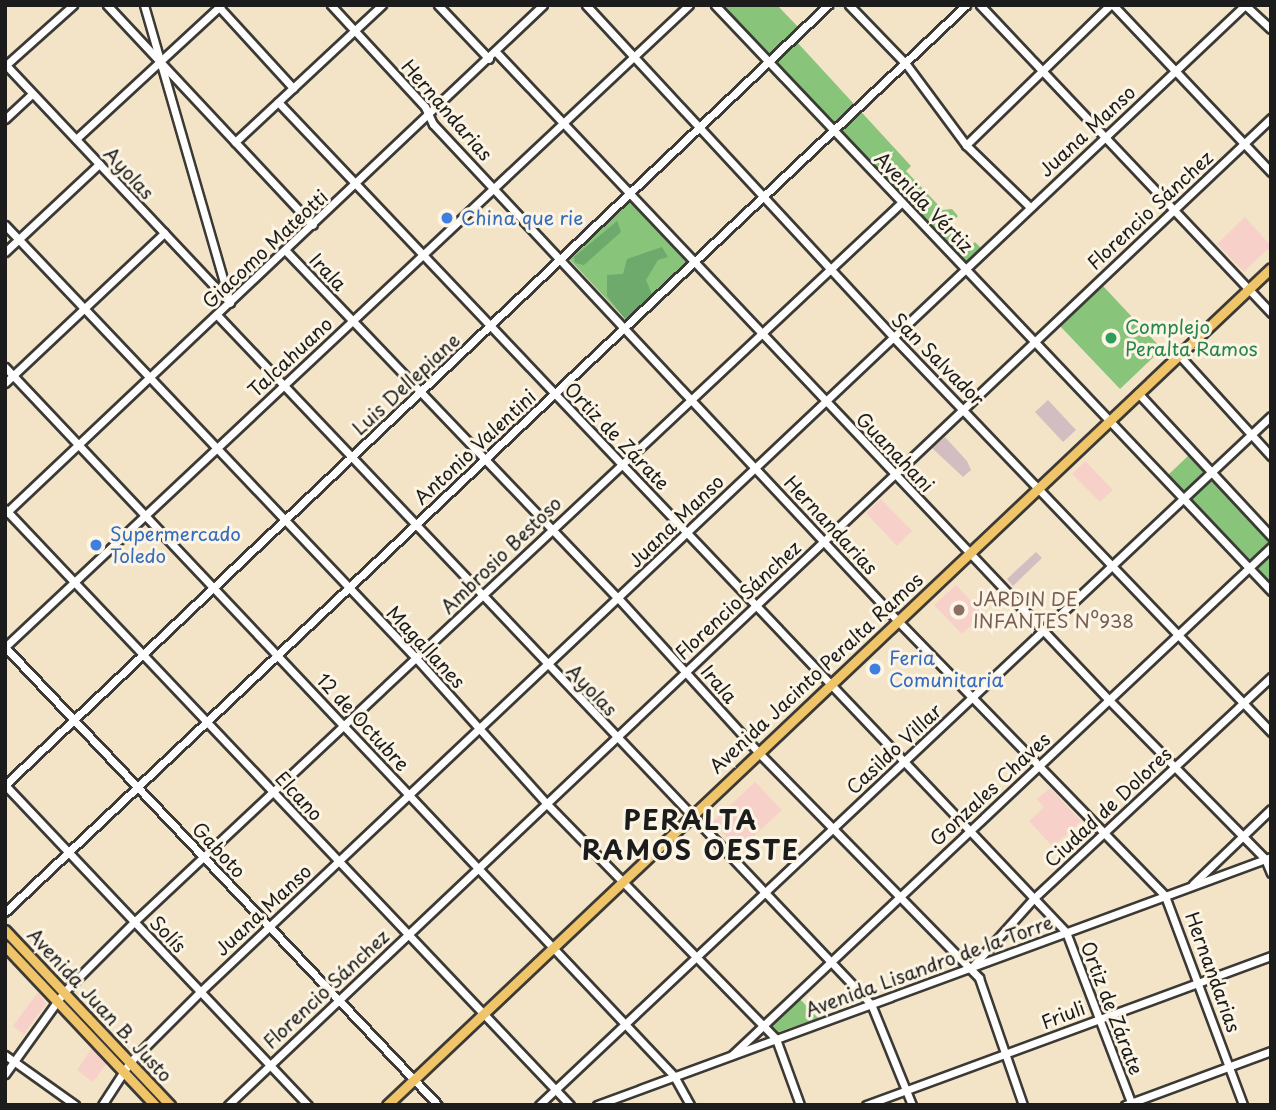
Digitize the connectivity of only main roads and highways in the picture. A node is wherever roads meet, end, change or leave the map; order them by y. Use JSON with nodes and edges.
{"nodes":[{"id":1,"x":1271,"y":268,"type":"edge"},
{"id":2,"x":5,"y":930,"type":"edge"},
{"id":3,"x":5,"y":946,"type":"edge"},
{"id":4,"x":155,"y":1105,"type":"edge"},
{"id":5,"x":170,"y":1105,"type":"edge"},
{"id":6,"x":387,"y":1105,"type":"edge"}],
"edges":[{"from":1,"to":6,"type":"main road","name":"Avenida Jacinto Peralta Ramos"},
{"from":2,"to":5,"type":"main road","name":"Avenida Juan B. Justo"},
{"from":3,"to":4,"type":"main road","name":"Avenida Juan B. Justo"}]}
